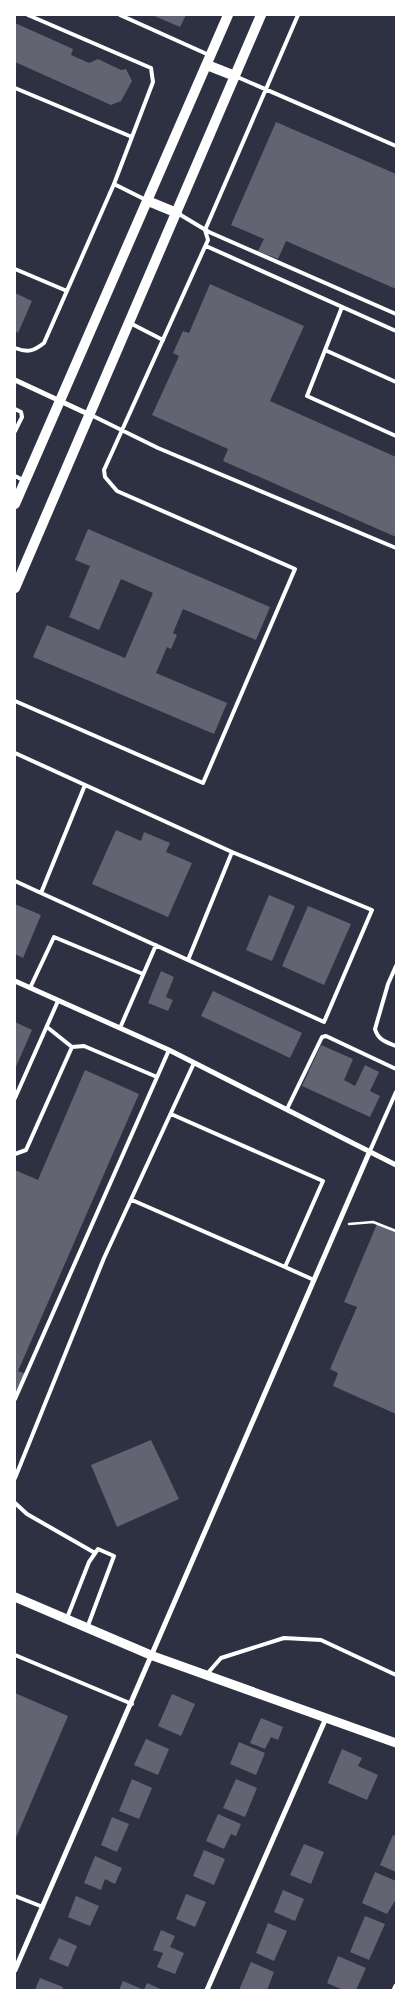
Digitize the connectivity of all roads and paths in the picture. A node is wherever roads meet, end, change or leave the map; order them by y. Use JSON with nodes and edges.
{"nodes":[{"id":1,"x":28,"y":15,"type":"edge"},
{"id":2,"x":120,"y":15,"type":"edge"},
{"id":3,"x":228,"y":15,"type":"edge"},
{"id":4,"x":261,"y":15,"type":"edge"},
{"id":5,"x":298,"y":15,"type":"edge"},
{"id":6,"x":209,"y":60,"type":"junction"},
{"id":7,"x":235,"y":76,"type":"junction"},
{"id":8,"x":15,"y":88,"type":"edge"},
{"id":9,"x":265,"y":89,"type":"junction"},
{"id":10,"x":132,"y":137,"type":"junction"},
{"id":11,"x":396,"y":145,"type":"edge"},
{"id":12,"x":114,"y":184,"type":"junction"},
{"id":13,"x":148,"y":201,"type":"junction"},
{"id":14,"x":177,"y":213,"type":"junction"},
{"id":15,"x":205,"y":230,"type":"junction"},
{"id":16,"x":206,"y":246,"type":"junction"},
{"id":17,"x":15,"y":268,"type":"edge"},
{"id":18,"x":67,"y":291,"type":"junction"},
{"id":19,"x":342,"y":307,"type":"junction"},
{"id":20,"x":396,"y":314,"type":"edge"},
{"id":21,"x":130,"y":323,"type":"junction"},
{"id":22,"x":396,"y":331,"type":"edge"},
{"id":23,"x":163,"y":340,"type":"junction"},
{"id":24,"x":15,"y":348,"type":"edge"},
{"id":25,"x":324,"y":350,"type":"junction"},
{"id":26,"x":15,"y":380,"type":"edge"},
{"id":27,"x":396,"y":382,"type":"edge"},
{"id":28,"x":61,"y":400,"type":"junction"},
{"id":29,"x":15,"y":409,"type":"edge"},
{"id":30,"x":88,"y":414,"type":"junction"},
{"id":31,"x":122,"y":429,"type":"junction"},
{"id":32,"x":15,"y":432,"type":"edge"},
{"id":33,"x":396,"y":436,"type":"edge"},
{"id":34,"x":15,"y":476,"type":"edge"},
{"id":35,"x":25,"y":481,"type":"junction"},
{"id":36,"x":15,"y":504,"type":"edge"},
{"id":37,"x":396,"y":548,"type":"edge"},
{"id":38,"x":15,"y":588,"type":"edge"},
{"id":39,"x":15,"y":701,"type":"edge"},
{"id":40,"x":15,"y":754,"type":"edge"},
{"id":41,"x":85,"y":785,"type":"junction"},
{"id":42,"x":232,"y":852,"type":"junction"},
{"id":43,"x":15,"y":881,"type":"edge"},
{"id":44,"x":41,"y":893,"type":"junction"},
{"id":45,"x":156,"y":945,"type":"junction"},
{"id":46,"x":188,"y":960,"type":"junction"},
{"id":47,"x":396,"y":966,"type":"edge"},
{"id":48,"x":143,"y":974,"type":"junction"},
{"id":49,"x":15,"y":981,"type":"edge"},
{"id":50,"x":30,"y":988,"type":"junction"},
{"id":51,"x":58,"y":1001,"type":"junction"},
{"id":52,"x":47,"y":1027,"type":"junction"},
{"id":53,"x":120,"y":1028,"type":"junction"},
{"id":54,"x":396,"y":1046,"type":"edge"},
{"id":55,"x":72,"y":1047,"type":"junction"},
{"id":56,"x":169,"y":1050,"type":"junction"},
{"id":57,"x":194,"y":1063,"type":"junction"},
{"id":58,"x":396,"y":1069,"type":"edge"},
{"id":59,"x":157,"y":1077,"type":"junction"},
{"id":60,"x":396,"y":1092,"type":"edge"},
{"id":61,"x":15,"y":1098,"type":"edge"},
{"id":62,"x":287,"y":1109,"type":"junction"},
{"id":63,"x":171,"y":1114,"type":"junction"},
{"id":64,"x":369,"y":1153,"type":"junction"},
{"id":65,"x":15,"y":1154,"type":"edge"},
{"id":66,"x":396,"y":1165,"type":"edge"},
{"id":67,"x":132,"y":1200,"type":"junction"},
{"id":68,"x":337,"y":1226,"type":"junction"},
{"id":69,"x":396,"y":1231,"type":"edge"},
{"id":70,"x":285,"y":1267,"type":"junction"},
{"id":71,"x":314,"y":1280,"type":"junction"},
{"id":72,"x":15,"y":1399,"type":"edge"},
{"id":73,"x":15,"y":1478,"type":"edge"},
{"id":74,"x":15,"y":1503,"type":"edge"},
{"id":75,"x":95,"y":1553,"type":"junction"},
{"id":76,"x":15,"y":1597,"type":"edge"},
{"id":77,"x":66,"y":1619,"type":"junction"},
{"id":78,"x":87,"y":1628,"type":"junction"},
{"id":79,"x":15,"y":1656,"type":"edge"},
{"id":80,"x":153,"y":1656,"type":"junction"},
{"id":81,"x":396,"y":1674,"type":"edge"},
{"id":82,"x":206,"y":1675,"type":"junction"},
{"id":83,"x":132,"y":1704,"type":"junction"},
{"id":84,"x":326,"y":1718,"type":"junction"},
{"id":85,"x":396,"y":1743,"type":"edge"},
{"id":86,"x":15,"y":1896,"type":"edge"},
{"id":87,"x":43,"y":1907,"type":"junction"},
{"id":88,"x":15,"y":1970,"type":"edge"},
{"id":89,"x":396,"y":1986,"type":"edge"},
{"id":90,"x":207,"y":1990,"type":"edge"},
{"id":91,"x":394,"y":1990,"type":"edge"}],
"edges":[{"from":1,"to":10,"type":"lane"},
{"from":2,"to":6,"type":"lane"},
{"from":3,"to":6,"type":"main road"},
{"from":4,"to":7,"type":"main road"},
{"from":5,"to":9,"type":"lane"},
{"from":6,"to":7,"type":"main road"},
{"from":6,"to":13,"type":"main road"},
{"from":7,"to":9,"type":"lane"},
{"from":7,"to":14,"type":"main road"},
{"from":8,"to":10,"type":"lane"},
{"from":9,"to":11,"type":"lane"},
{"from":9,"to":15,"type":"lane"},
{"from":10,"to":12,"type":"lane"},
{"from":12,"to":13,"type":"lane"},
{"from":12,"to":18,"type":"lane"},
{"from":13,"to":14,"type":"main road"},
{"from":13,"to":28,"type":"main road"},
{"from":14,"to":15,"type":"lane"},
{"from":14,"to":21,"type":"main road"},
{"from":15,"to":16,"type":"lane"},
{"from":15,"to":20,"type":"lane"},
{"from":16,"to":19,"type":"lane"},
{"from":16,"to":23,"type":"lane"},
{"from":17,"to":18,"type":"lane"},
{"from":18,"to":24,"type":"lane"},
{"from":19,"to":22,"type":"lane"},
{"from":19,"to":25,"type":"lane"},
{"from":21,"to":23,"type":"lane"},
{"from":21,"to":30,"type":"main road"},
{"from":23,"to":31,"type":"lane"},
{"from":25,"to":27,"type":"lane"},
{"from":25,"to":33,"type":"lane"},
{"from":26,"to":28,"type":"street"},
{"from":28,"to":30,"type":"street"},
{"from":28,"to":35,"type":"main road"},
{"from":29,"to":32,"type":"lane"},
{"from":30,"to":31,"type":"lane"},
{"from":30,"to":38,"type":"main road"},
{"from":31,"to":37,"type":"lane"},
{"from":31,"to":39,"type":"lane"},
{"from":34,"to":35,"type":"lane"},
{"from":35,"to":36,"type":"main road"},
{"from":40,"to":41,"type":"lane"},
{"from":41,"to":42,"type":"lane"},
{"from":41,"to":44,"type":"lane"},
{"from":42,"to":46,"type":"lane"},
{"from":42,"to":46,"type":"lane"},
{"from":43,"to":44,"type":"lane"},
{"from":44,"to":45,"type":"lane"},
{"from":45,"to":46,"type":"lane"},
{"from":45,"to":48,"type":"lane"},
{"from":47,"to":54,"type":"lane"},
{"from":48,"to":50,"type":"lane"},
{"from":48,"to":53,"type":"lane"},
{"from":49,"to":50,"type":"street"},
{"from":50,"to":51,"type":"street"},
{"from":51,"to":52,"type":"lane"},
{"from":51,"to":53,"type":"street"},
{"from":52,"to":55,"type":"lane"},
{"from":52,"to":61,"type":"lane"},
{"from":53,"to":56,"type":"street"},
{"from":55,"to":59,"type":"lane"},
{"from":55,"to":65,"type":"lane"},
{"from":56,"to":57,"type":"street"},
{"from":56,"to":59,"type":"lane"},
{"from":57,"to":62,"type":"street"},
{"from":57,"to":63,"type":"lane"},
{"from":58,"to":62,"type":"lane"},
{"from":59,"to":72,"type":"lane"},
{"from":60,"to":64,"type":"lane"},
{"from":62,"to":64,"type":"street"},
{"from":63,"to":67,"type":"lane"},
{"from":63,"to":70,"type":"lane"},
{"from":64,"to":66,"type":"street"},
{"from":64,"to":68,"type":"street"},
{"from":67,"to":70,"type":"lane"},
{"from":67,"to":73,"type":"lane"},
{"from":68,"to":69,"type":"path"},
{"from":68,"to":71,"type":"street"},
{"from":70,"to":71,"type":"lane"},
{"from":71,"to":80,"type":"street"},
{"from":74,"to":75,"type":"lane"},
{"from":75,"to":77,"type":"lane"},
{"from":75,"to":78,"type":"lane"},
{"from":76,"to":77,"type":"street"},
{"from":77,"to":78,"type":"street"},
{"from":78,"to":80,"type":"street"},
{"from":79,"to":83,"type":"lane"},
{"from":80,"to":82,"type":"street"},
{"from":80,"to":83,"type":"street"},
{"from":81,"to":82,"type":"lane"},
{"from":82,"to":84,"type":"street"},
{"from":83,"to":87,"type":"street"},
{"from":84,"to":85,"type":"street"},
{"from":84,"to":90,"type":"street"},
{"from":86,"to":87,"type":"lane"},
{"from":87,"to":88,"type":"street"},
{"from":89,"to":91,"type":"street"}]}
